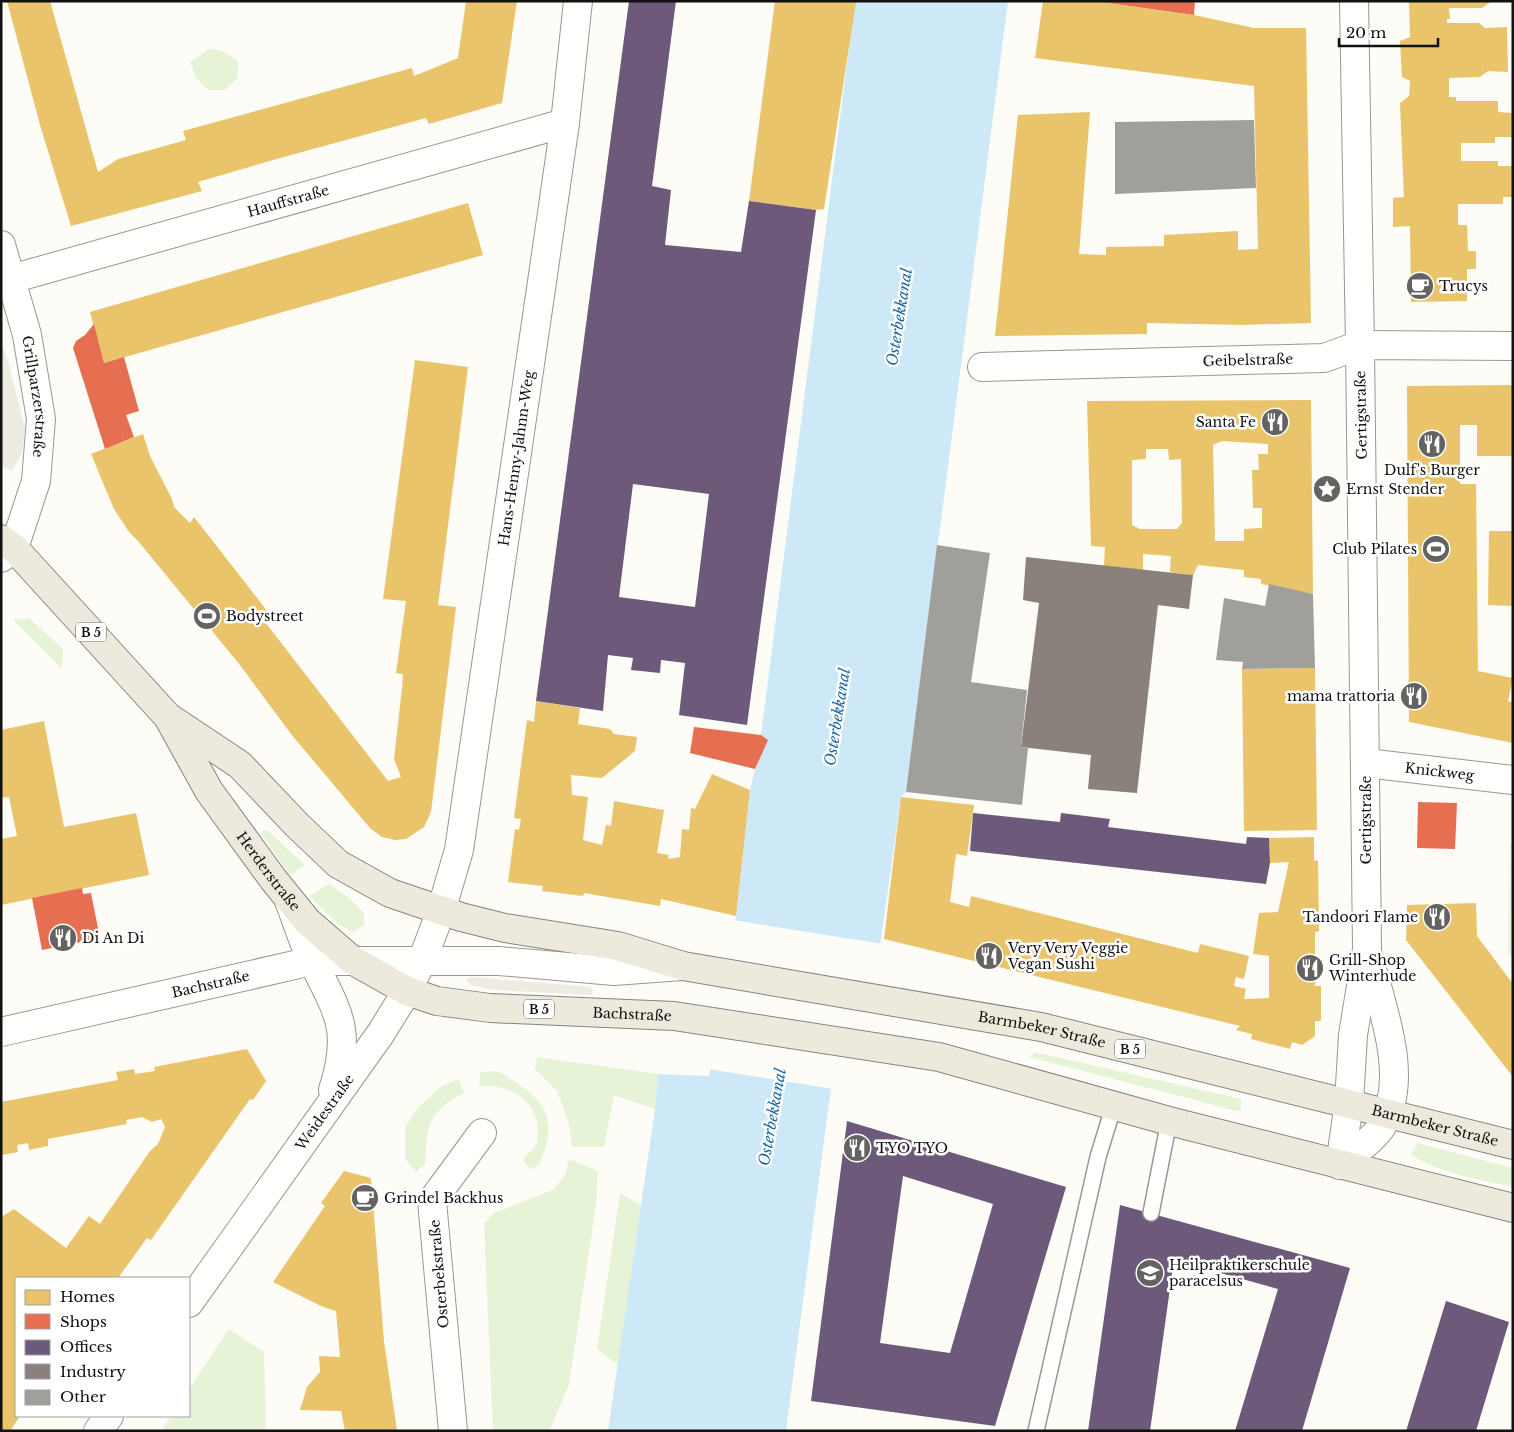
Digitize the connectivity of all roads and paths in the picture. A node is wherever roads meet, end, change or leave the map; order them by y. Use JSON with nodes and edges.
{"nodes":[{"id":1,"x":578,"y":1,"type":"edge"},
{"id":2,"x":1354,"y":1,"type":"edge"},
{"id":3,"x":565,"y":123,"type":"junction"},
{"id":4,"x":1,"y":245,"type":"edge"},
{"id":5,"x":11,"y":279,"type":"junction"},
{"id":6,"x":1360,"y":345,"type":"junction"},
{"id":7,"x":1513,"y":346,"type":"edge"},
{"id":8,"x":982,"y":367,"type":"dead end"},
{"id":9,"x":5,"y":549,"type":"edge"},
{"id":10,"x":168,"y":717,"type":"junction"},
{"id":11,"x":1366,"y":763,"type":"junction"},
{"id":12,"x":1513,"y":780,"type":"edge"},
{"id":13,"x":288,"y":897,"type":"junction"},
{"id":14,"x":441,"y":911,"type":"junction"},
{"id":15,"x":1367,"y":949,"type":"junction"},
{"id":16,"x":312,"y":960,"type":"junction"},
{"id":17,"x":352,"y":960,"type":"junction"},
{"id":18,"x":422,"y":962,"type":"junction"},
{"id":19,"x":683,"y":966,"type":"junction"},
{"id":20,"x":407,"y":992,"type":"junction"},
{"id":21,"x":1,"y":1032,"type":"edge"},
{"id":22,"x":1349,"y":1103,"type":"junction"},
{"id":23,"x":1114,"y":1105,"type":"junction"},
{"id":24,"x":326,"y":1111,"type":"junction"},
{"id":25,"x":1388,"y":1113,"type":"junction"},
{"id":26,"x":1169,"y":1121,"type":"junction"},
{"id":27,"x":482,"y":1133,"type":"dead end"},
{"id":28,"x":1513,"y":1145,"type":"edge"},
{"id":29,"x":1340,"y":1165,"type":"junction"},
{"id":30,"x":1513,"y":1208,"type":"edge"},
{"id":31,"x":1151,"y":1213,"type":"dead end"},
{"id":32,"x":190,"y":1302,"type":"edge"},
{"id":33,"x":108,"y":1417,"type":"edge"},
{"id":34,"x":98,"y":1431,"type":"edge"},
{"id":35,"x":453,"y":1431,"type":"edge"},
{"id":36,"x":1036,"y":1431,"type":"edge"}],
"edges":[{"from":1,"to":3,"type":"street","name":"Hans-Henny-Jahnn-Weg"},
{"from":2,"to":6,"type":"street","name":"Gertigstraße"},
{"from":3,"to":5,"type":"street","name":"Hauffstraße"},
{"from":3,"to":14,"type":"street","name":"Hans-Henny-Jahnn-Weg"},
{"from":4,"to":5,"type":"street","name":"Grillparzerstraße"},
{"from":5,"to":9,"type":"street","name":"Grillparzerstraße"},
{"from":6,"to":7,"type":"street","name":"Geibelstraße"},
{"from":6,"to":8,"type":"street","name":"Geibelstraße"},
{"from":6,"to":11,"type":"street","name":"Gertigstraße"},
{"from":9,"to":10,"type":"main road","name":"Herderstraße","number":"B 5"},
{"from":10,"to":13,"type":"main road","name":"Herderstraße","number":"B 5"},
{"from":10,"to":14,"type":"main road","name":"Herderstraße","number":"B 5"},
{"from":11,"to":12,"type":"street","name":"Knickweg"},
{"from":11,"to":15,"type":"street","name":"Gertigstraße"},
{"from":13,"to":16,"type":"street"},
{"from":13,"to":17,"type":"main road","name":"Herderstraße","number":"B 5"},
{"from":14,"to":18,"type":"street","name":"Weidestraße"},
{"from":14,"to":19,"type":"main road","number":"B 5"},
{"from":15,"to":22,"type":"street","name":"Gertigstraße"},
{"from":15,"to":25,"type":"street","name":"Gertigstraße"},
{"from":16,"to":17,"type":"street","name":"Bachstraße"},
{"from":16,"to":21,"type":"street","name":"Bachstraße"},
{"from":16,"to":24,"type":"street"},
{"from":17,"to":18,"type":"street","name":"Bachstraße"},
{"from":17,"to":20,"type":"main road","name":"Herderstraße","number":"B 5"},
{"from":18,"to":19,"type":"street","name":"Bachstraße"},
{"from":18,"to":20,"type":"street","name":"Weidestraße"},
{"from":19,"to":22,"type":"main road","name":"Barmbeker Straße","number":"B 5"},
{"from":20,"to":23,"type":"main road","name":"Bachstraße","number":"B 5"},
{"from":20,"to":24,"type":"street","name":"Weidestraße"},
{"from":22,"to":25,"type":"main road","name":"Barmbeker Straße","number":"B 5"},
{"from":22,"to":29,"type":"street","name":"Gertigstraße"},
{"from":23,"to":26,"type":"main road","number":"B 5"},
{"from":23,"to":36,"type":"lane"},
{"from":24,"to":32,"type":"street","name":"Weidestraße"},
{"from":25,"to":28,"type":"main road","name":"Barmbeker Straße","number":"B 5"},
{"from":25,"to":29,"type":"street","name":"Gertigstraße"},
{"from":26,"to":29,"type":"main road","number":"B 5"},
{"from":26,"to":31,"type":"lane"},
{"from":27,"to":35,"type":"street","name":"Osterbekstraße"},
{"from":29,"to":30,"type":"main road","number":"B 5"},
{"from":33,"to":34,"type":"street"}]}
